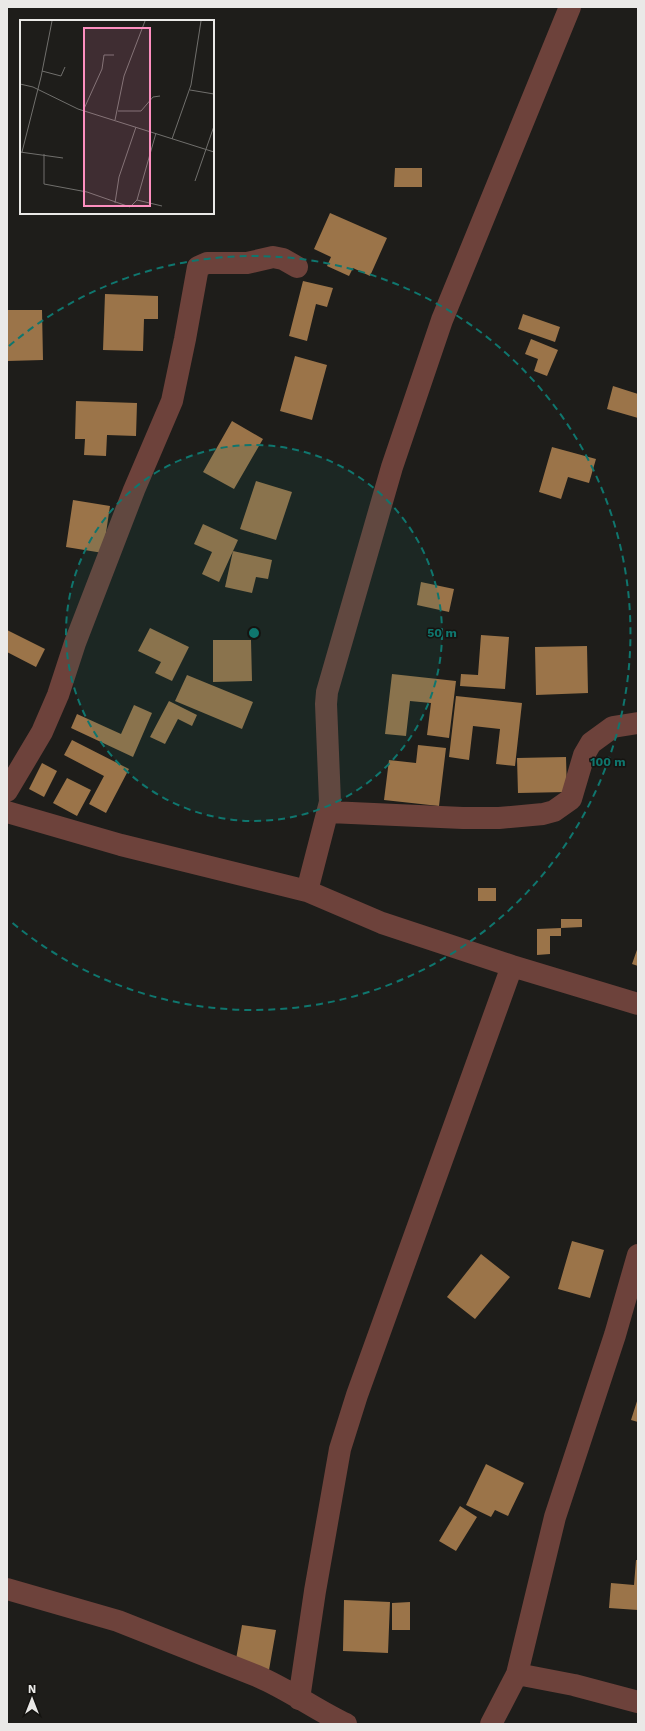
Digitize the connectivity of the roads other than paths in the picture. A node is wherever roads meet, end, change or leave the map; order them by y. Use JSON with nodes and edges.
{"nodes":[{"id":1,"x":570,"y":7,"type":"edge"},
{"id":2,"x":297,"y":267,"type":"dead end"},
{"id":3,"x":638,"y":723,"type":"edge"},
{"id":4,"x":7,"y":791,"type":"edge"},
{"id":5,"x":7,"y":812,"type":"edge"},
{"id":6,"x":329,"y":812,"type":"junction"},
{"id":7,"x":307,"y":891,"type":"junction"},
{"id":8,"x":512,"y":966,"type":"junction"},
{"id":9,"x":638,"y":1004,"type":"edge"},
{"id":10,"x":638,"y":1255,"type":"edge"},
{"id":11,"x":7,"y":1589,"type":"edge"},
{"id":12,"x":516,"y":1674,"type":"junction"},
{"id":13,"x":299,"y":1699,"type":"junction"},
{"id":14,"x":638,"y":1702,"type":"edge"},
{"id":15,"x":346,"y":1724,"type":"edge"},
{"id":16,"x":491,"y":1724,"type":"edge"}],
"edges":[{"from":1,"to":6,"type":"street"},
{"from":2,"to":4,"type":"street"},
{"from":3,"to":6,"type":"street"},
{"from":5,"to":7,"type":"street"},
{"from":6,"to":7,"type":"street"},
{"from":7,"to":8,"type":"street"},
{"from":8,"to":9,"type":"street"},
{"from":8,"to":13,"type":"street"},
{"from":10,"to":12,"type":"street"},
{"from":11,"to":13,"type":"street"},
{"from":12,"to":14,"type":"street"},
{"from":12,"to":16,"type":"street"},
{"from":13,"to":15,"type":"street"}]}
